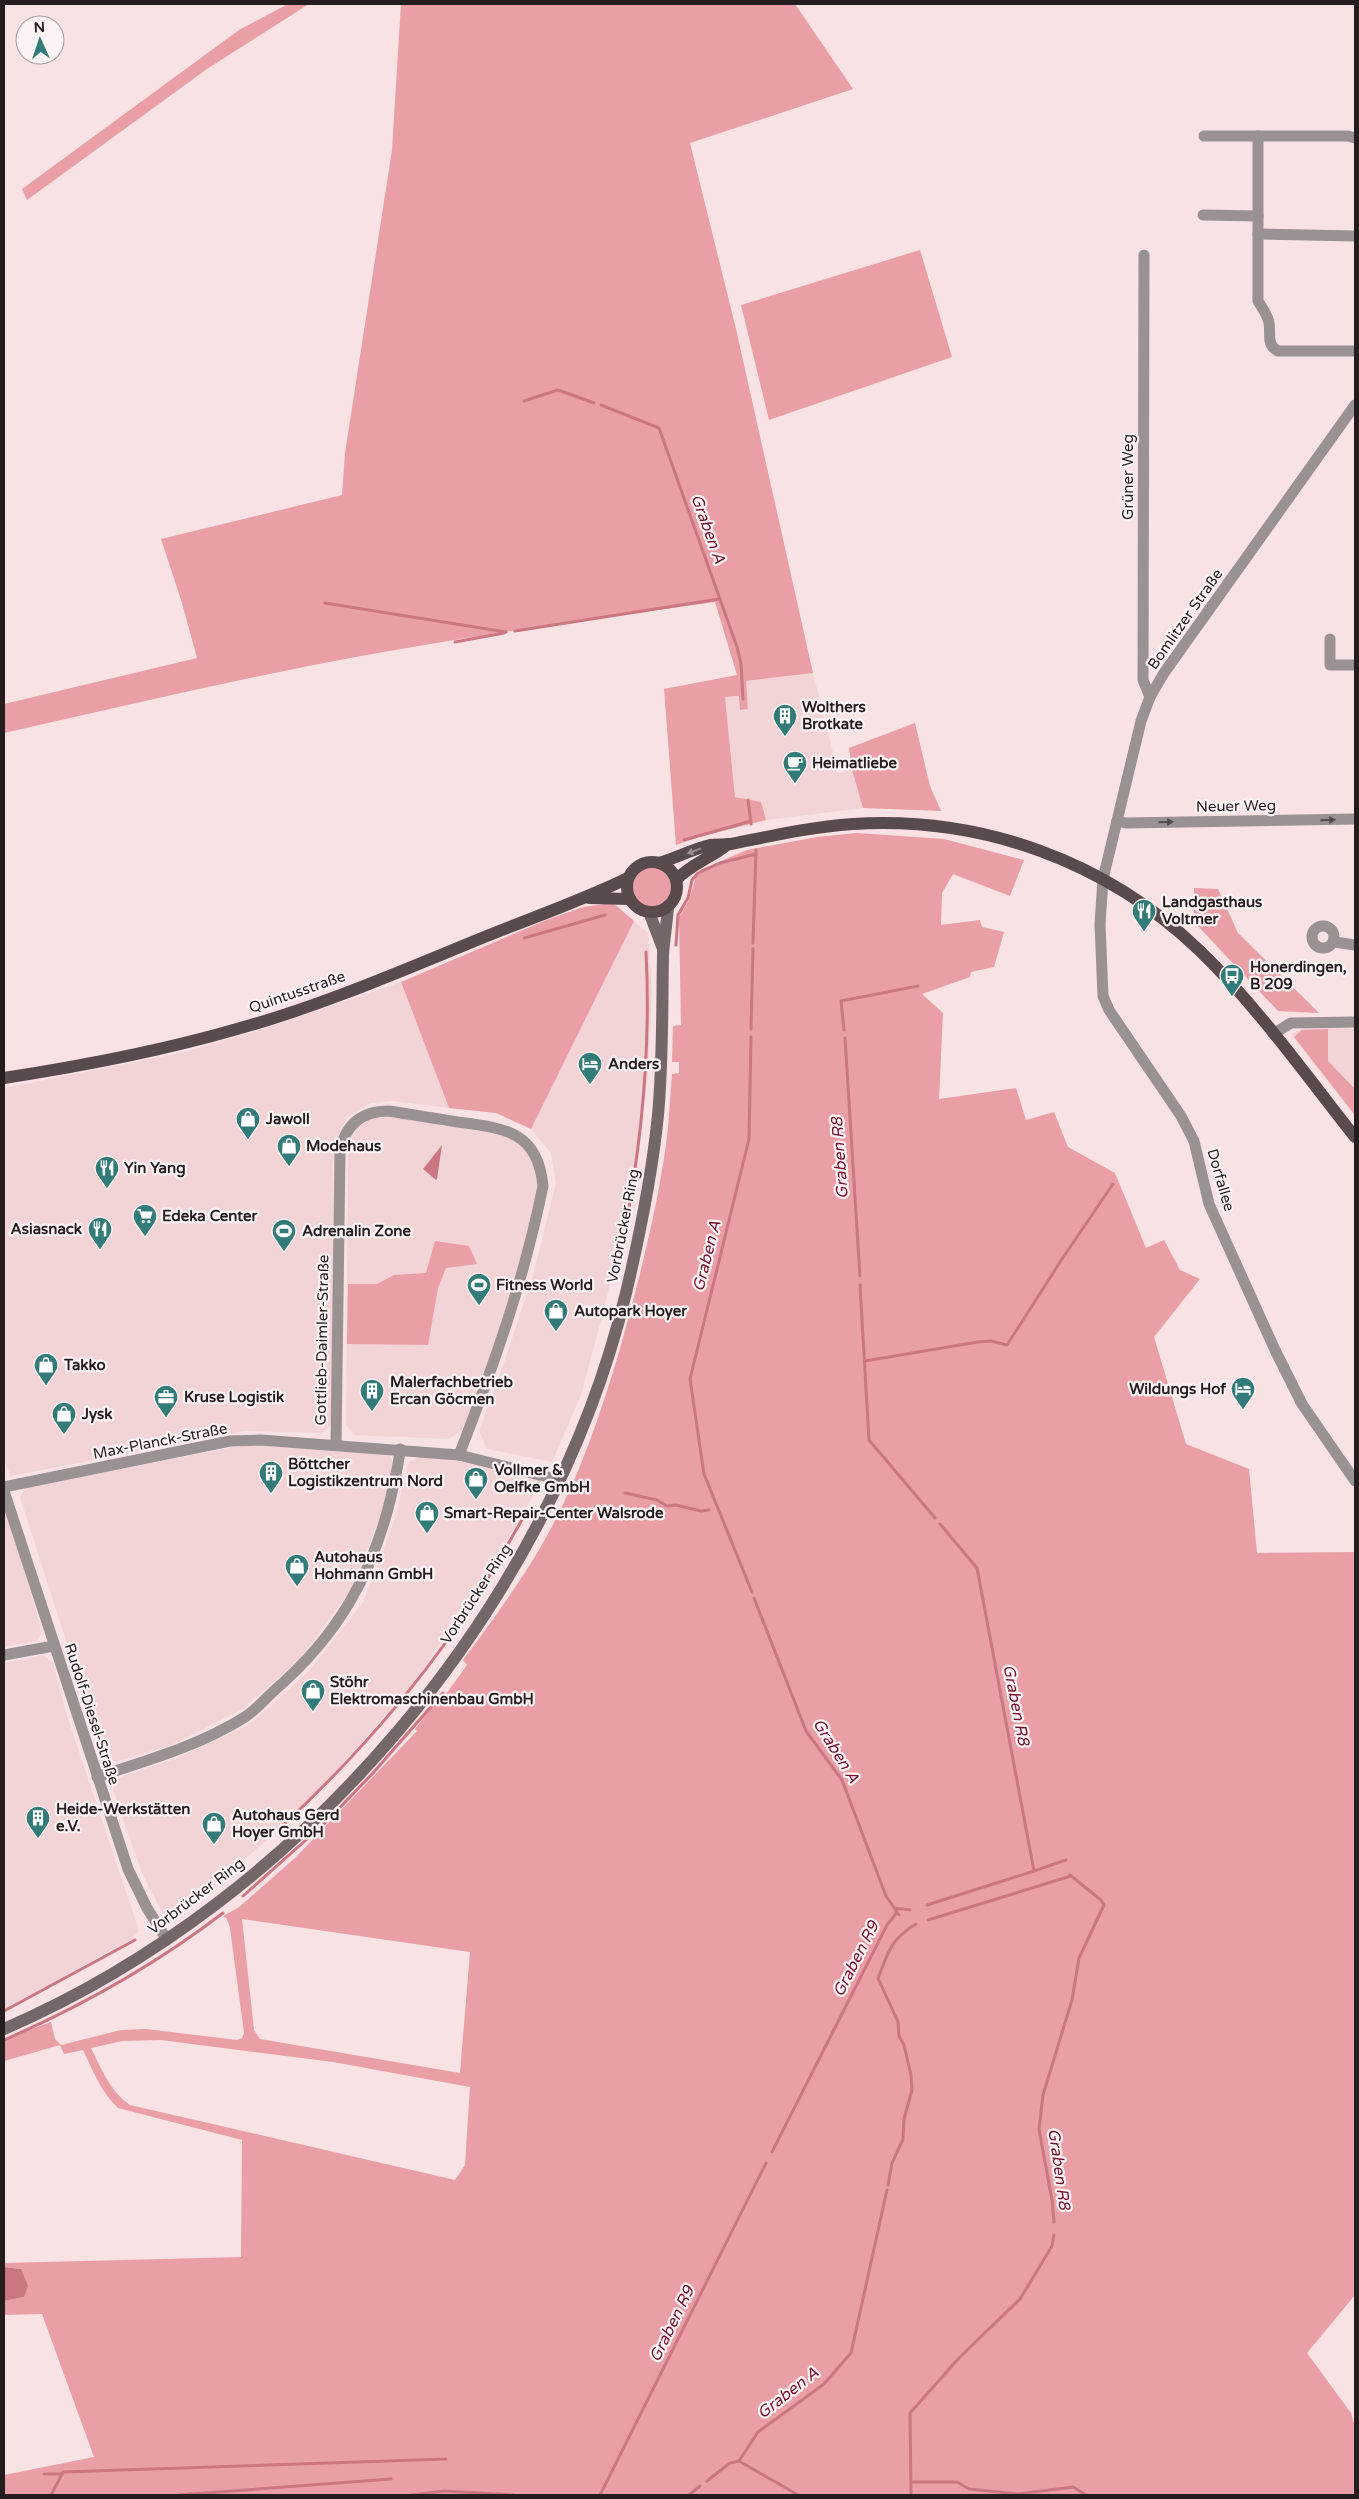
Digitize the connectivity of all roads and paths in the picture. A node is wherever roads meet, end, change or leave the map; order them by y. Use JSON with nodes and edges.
{"nodes":[{"id":1,"x":1204,"y":136,"type":"dead end"},
{"id":2,"x":1258,"y":136,"type":"junction"},
{"id":3,"x":1355,"y":138,"type":"edge"},
{"id":4,"x":1204,"y":215,"type":"dead end"},
{"id":5,"x":1258,"y":216,"type":"junction"},
{"id":6,"x":1258,"y":234,"type":"junction"},
{"id":7,"x":1355,"y":236,"type":"edge"},
{"id":8,"x":1144,"y":254,"type":"dead end"},
{"id":9,"x":1355,"y":351,"type":"edge"},
{"id":10,"x":1355,"y":405,"type":"edge"},
{"id":11,"x":1330,"y":639,"type":"dead end"},
{"id":12,"x":1355,"y":665,"type":"edge"},
{"id":13,"x":1150,"y":697,"type":"junction"},
{"id":14,"x":1355,"y":819,"type":"edge"},
{"id":15,"x":1117,"y":821,"type":"junction"},
{"id":16,"x":728,"y":844,"type":"junction"},
{"id":17,"x":660,"y":863,"type":"junction"},
{"id":18,"x":628,"y":878,"type":"junction"},
{"id":19,"x":1103,"y":879,"type":"junction"},
{"id":20,"x":676,"y":880,"type":"junction"},
{"id":21,"x":588,"y":898,"type":"junction"},
{"id":22,"x":630,"y":899,"type":"junction"},
{"id":23,"x":668,"y":906,"type":"junction"},
{"id":24,"x":649,"y":912,"type":"junction"},
{"id":25,"x":1334,"y":942,"type":"dead end"},
{"id":26,"x":1355,"y":945,"type":"edge"},
{"id":27,"x":663,"y":950,"type":"junction"},
{"id":28,"x":1355,"y":1022,"type":"edge"},
{"id":29,"x":1273,"y":1034,"type":"junction"},
{"id":30,"x":4,"y":1078,"type":"edge"},
{"id":31,"x":1355,"y":1137,"type":"edge"},
{"id":32,"x":336,"y":1444,"type":"junction"},
{"id":33,"x":400,"y":1449,"type":"junction"},
{"id":34,"x":459,"y":1454,"type":"junction"},
{"id":35,"x":560,"y":1480,"type":"junction"},
{"id":36,"x":1355,"y":1481,"type":"edge"},
{"id":37,"x":4,"y":1489,"type":"edge"},
{"id":38,"x":54,"y":1646,"type":"junction"},
{"id":39,"x":4,"y":1656,"type":"edge"},
{"id":40,"x":97,"y":1777,"type":"junction"},
{"id":41,"x":167,"y":1940,"type":"junction"},
{"id":42,"x":4,"y":2029,"type":"edge"}],
"edges":[{"from":1,"to":2,"type":"street"},
{"from":2,"to":3,"type":"street"},
{"from":2,"to":5,"type":"street"},
{"from":4,"to":5,"type":"street"},
{"from":5,"to":6,"type":"street"},
{"from":6,"to":7,"type":"street"},
{"from":6,"to":9,"type":"street"},
{"from":8,"to":13,"type":"street","name":"Grüner Weg"},
{"from":10,"to":13,"type":"street","name":"Bomlitzer Straße"},
{"from":11,"to":12,"type":"street"},
{"from":13,"to":15,"type":"street","name":"Bomlitzer Straße"},
{"from":15,"to":14,"type":"street","name":"Neuer Weg","one_way":true},
{"from":15,"to":19,"type":"street","name":"Bomlitzer Straße"},
{"from":16,"to":17,"type":"main road","one_way":true},
{"from":16,"to":19,"type":"main road"},
{"from":16,"to":20,"type":"main road"},
{"from":17,"to":18,"type":"main road"},
{"from":17,"to":20,"type":"main road"},
{"from":18,"to":21,"type":"main road","name":"Quintusstraße"},
{"from":18,"to":22,"type":"main road"},
{"from":19,"to":29,"type":"main road"},
{"from":19,"to":36,"type":"street","name":"Dorfallee"},
{"from":20,"to":23,"type":"main road"},
{"from":21,"to":22,"type":"main road","name":"Quintusstraße"},
{"from":21,"to":30,"type":"main road","name":"Quintusstraße"},
{"from":22,"to":24,"type":"main road"},
{"from":23,"to":24,"type":"main road"},
{"from":23,"to":27,"type":"main road","name":"Vorbrücker Ring"},
{"from":24,"to":27,"type":"main road","name":"Vorbrücker Ring"},
{"from":25,"to":26,"type":"street"},
{"from":27,"to":35,"type":"main road","name":"Vorbrücker Ring"},
{"from":28,"to":29,"type":"street"},
{"from":29,"to":31,"type":"main road"},
{"from":32,"to":33,"type":"street","name":"Max-Planck-Straße"},
{"from":32,"to":34,"type":"street","name":"Gottlieb-Daimler-Straße"},
{"from":32,"to":37,"type":"street","name":"Max-Planck-Straße"},
{"from":33,"to":34,"type":"street","name":"Max-Planck-Straße"},
{"from":33,"to":40,"type":"street"},
{"from":34,"to":35,"type":"street","name":"Max-Planck-Straße"},
{"from":35,"to":41,"type":"main road","name":"Vorbrücker Ring"},
{"from":37,"to":38,"type":"street","name":"Rudolf-Diesel-Straße"},
{"from":38,"to":39,"type":"street"},
{"from":38,"to":40,"type":"street","name":"Rudolf-Diesel-Straße"},
{"from":40,"to":41,"type":"street","name":"Rudolf-Diesel-Straße"},
{"from":41,"to":42,"type":"main road","name":"Vorbrücker Ring"}]}
